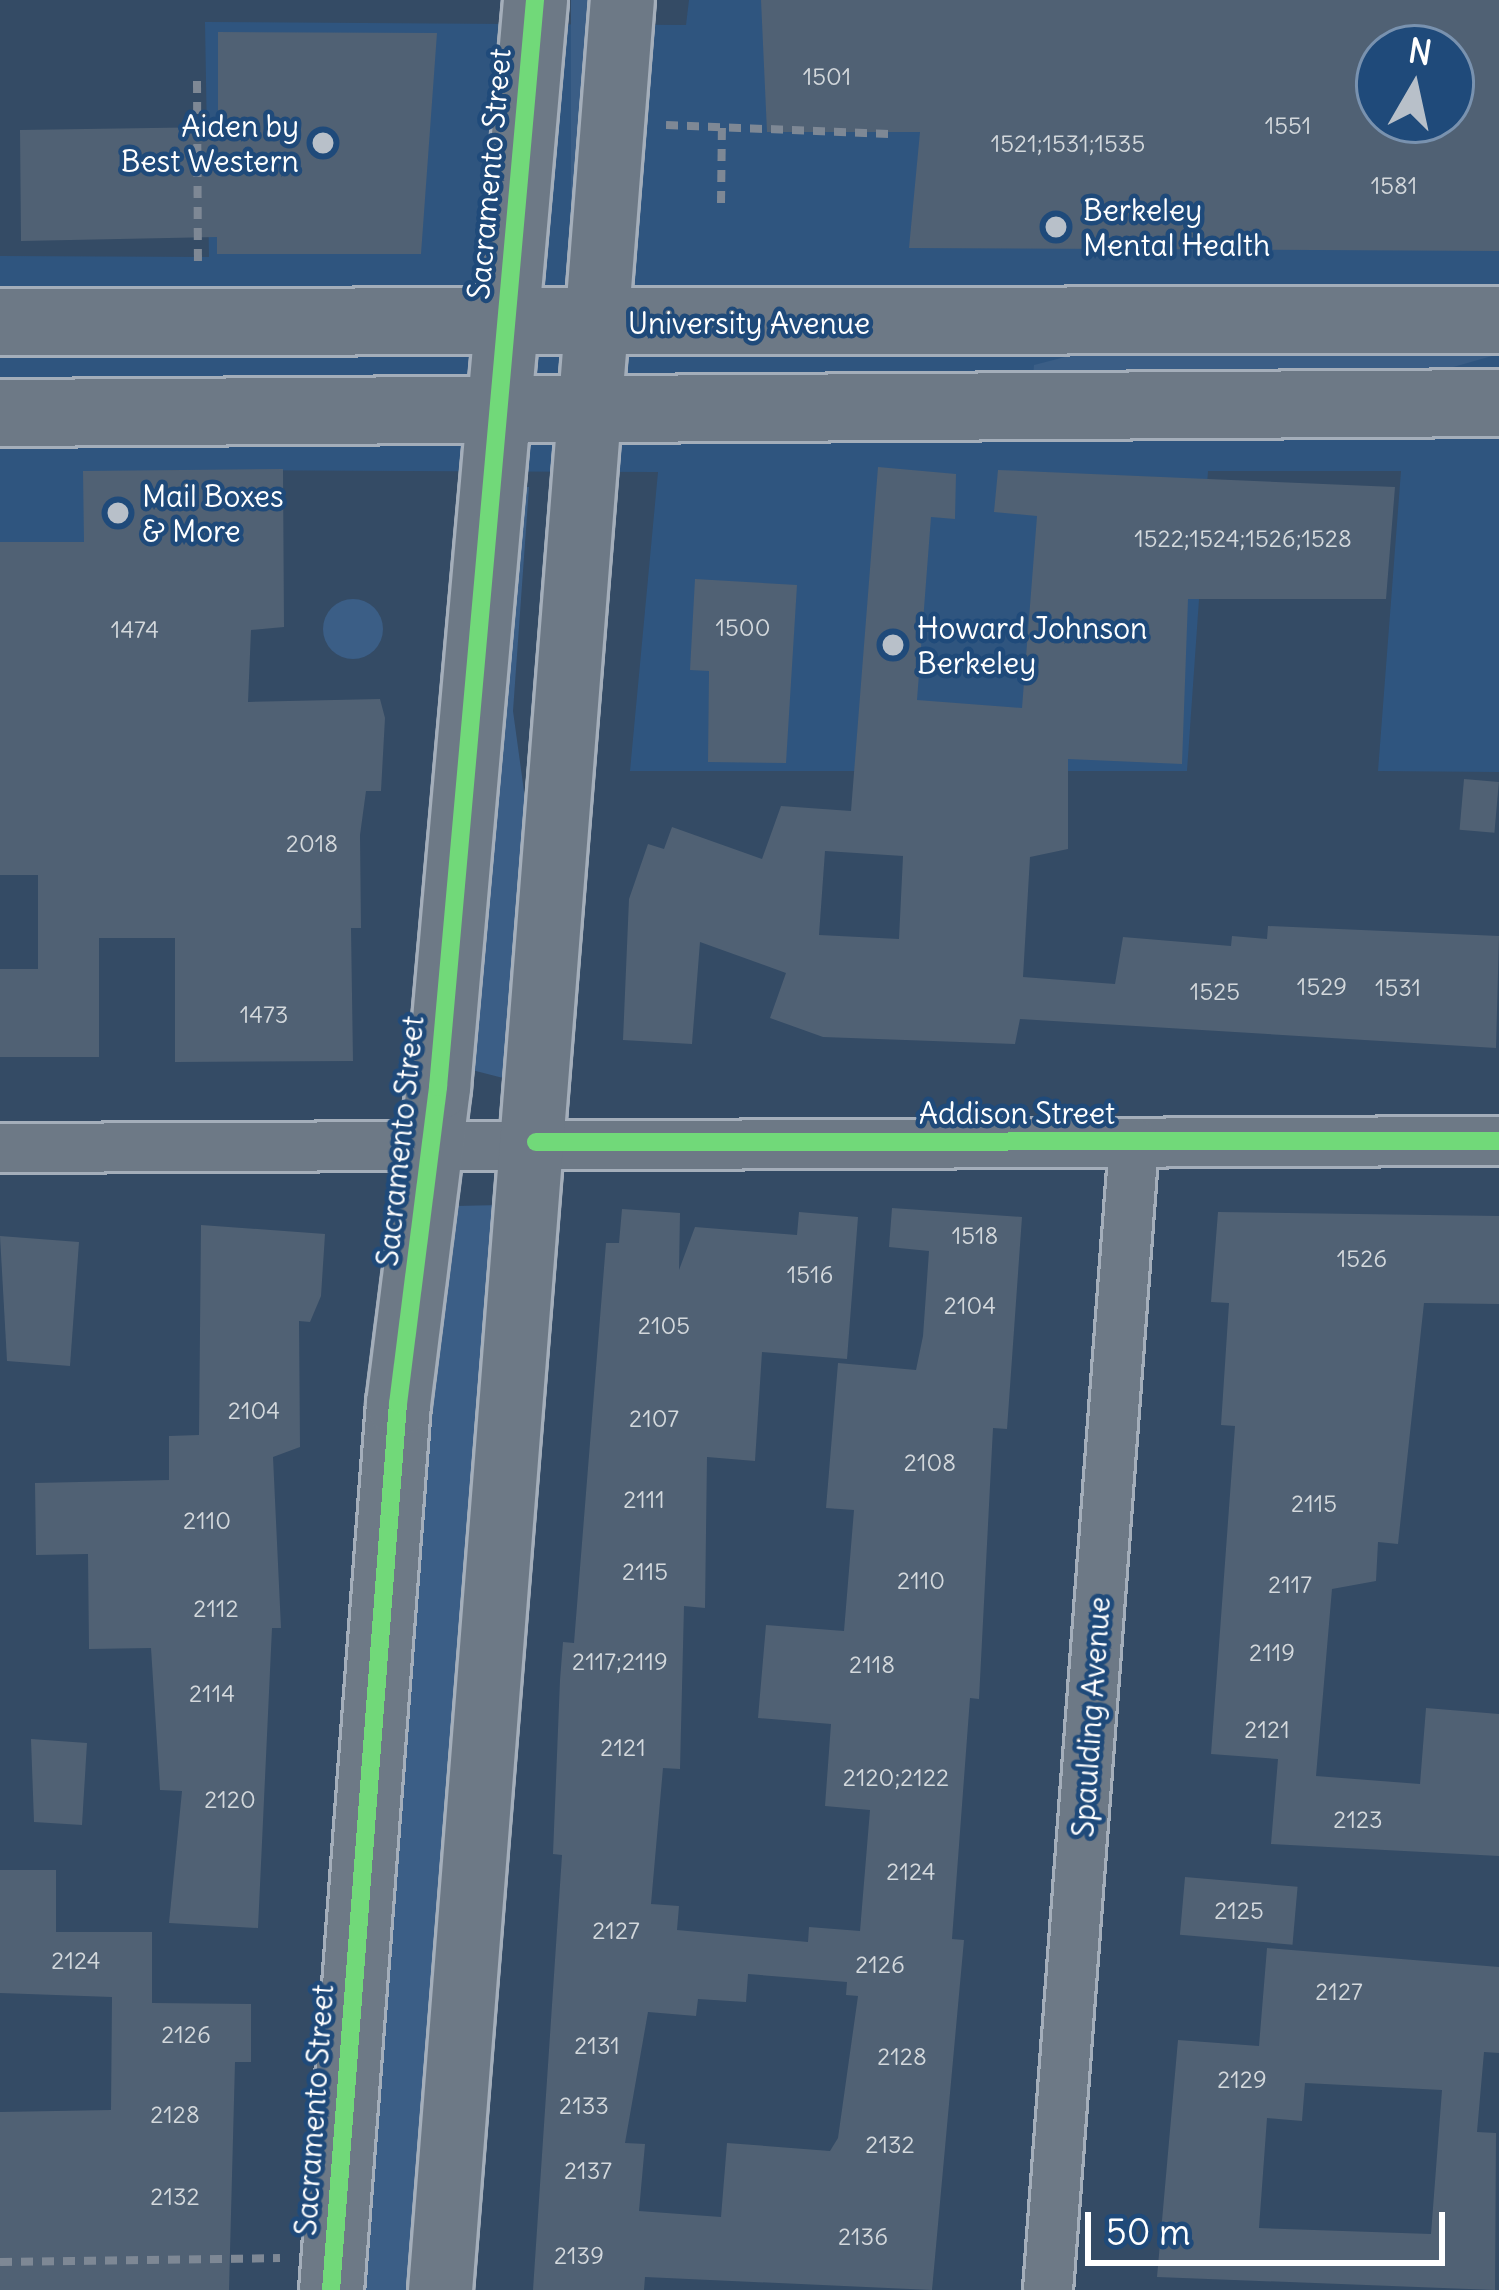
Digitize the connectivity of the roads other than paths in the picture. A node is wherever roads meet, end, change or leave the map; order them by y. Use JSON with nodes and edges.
{"nodes":[{"id":1,"x":535,"y":0,"type":"edge"},
{"id":2,"x":622,"y":0,"type":"edge"},
{"id":3,"x":1499,"y":320,"type":"edge"},
{"id":4,"x":506,"y":321,"type":"junction"},
{"id":5,"x":0,"y":322,"type":"edge"},
{"id":6,"x":596,"y":324,"type":"junction"},
{"id":7,"x":1499,"y":403,"type":"edge"},
{"id":8,"x":591,"y":409,"type":"junction"},
{"id":9,"x":496,"y":410,"type":"junction"},
{"id":10,"x":0,"y":413,"type":"edge"},
{"id":11,"x":1499,"y":1141,"type":"edge"},
{"id":12,"x":536,"y":1142,"type":"junction"},
{"id":13,"x":1134,"y":1143,"type":"junction"},
{"id":14,"x":432,"y":1146,"type":"junction"},
{"id":15,"x":0,"y":1148,"type":"edge"},
{"id":16,"x":332,"y":2273,"type":"edge"},
{"id":17,"x":440,"y":2290,"type":"edge"},
{"id":18,"x":1048,"y":2290,"type":"edge"}],
"edges":[{"from":1,"to":4,"type":"street","name":"Sacramento Street"},
{"from":2,"to":6,"type":"street"},
{"from":3,"to":6,"type":"main road","name":"University Avenue"},
{"from":4,"to":5,"type":"main road","name":"University Avenue"},
{"from":4,"to":6,"type":"main road","name":"University Avenue"},
{"from":4,"to":9,"type":"street","name":"Sacramento Street"},
{"from":6,"to":8,"type":"street"},
{"from":7,"to":8,"type":"main road"},
{"from":8,"to":9,"type":"main road"},
{"from":8,"to":12,"type":"street"},
{"from":9,"to":10,"type":"main road"},
{"from":9,"to":14,"type":"street","name":"Sacramento Street"},
{"from":11,"to":13,"type":"street","name":"Addison Street"},
{"from":12,"to":13,"type":"street","name":"Addison Street"},
{"from":12,"to":14,"type":"street","name":"Addison Street"},
{"from":12,"to":17,"type":"street"},
{"from":13,"to":18,"type":"street","name":"Spaulding Avenue"},
{"from":14,"to":15,"type":"street","name":"Addison Street"},
{"from":14,"to":16,"type":"street","name":"Sacramento Street"}]}
